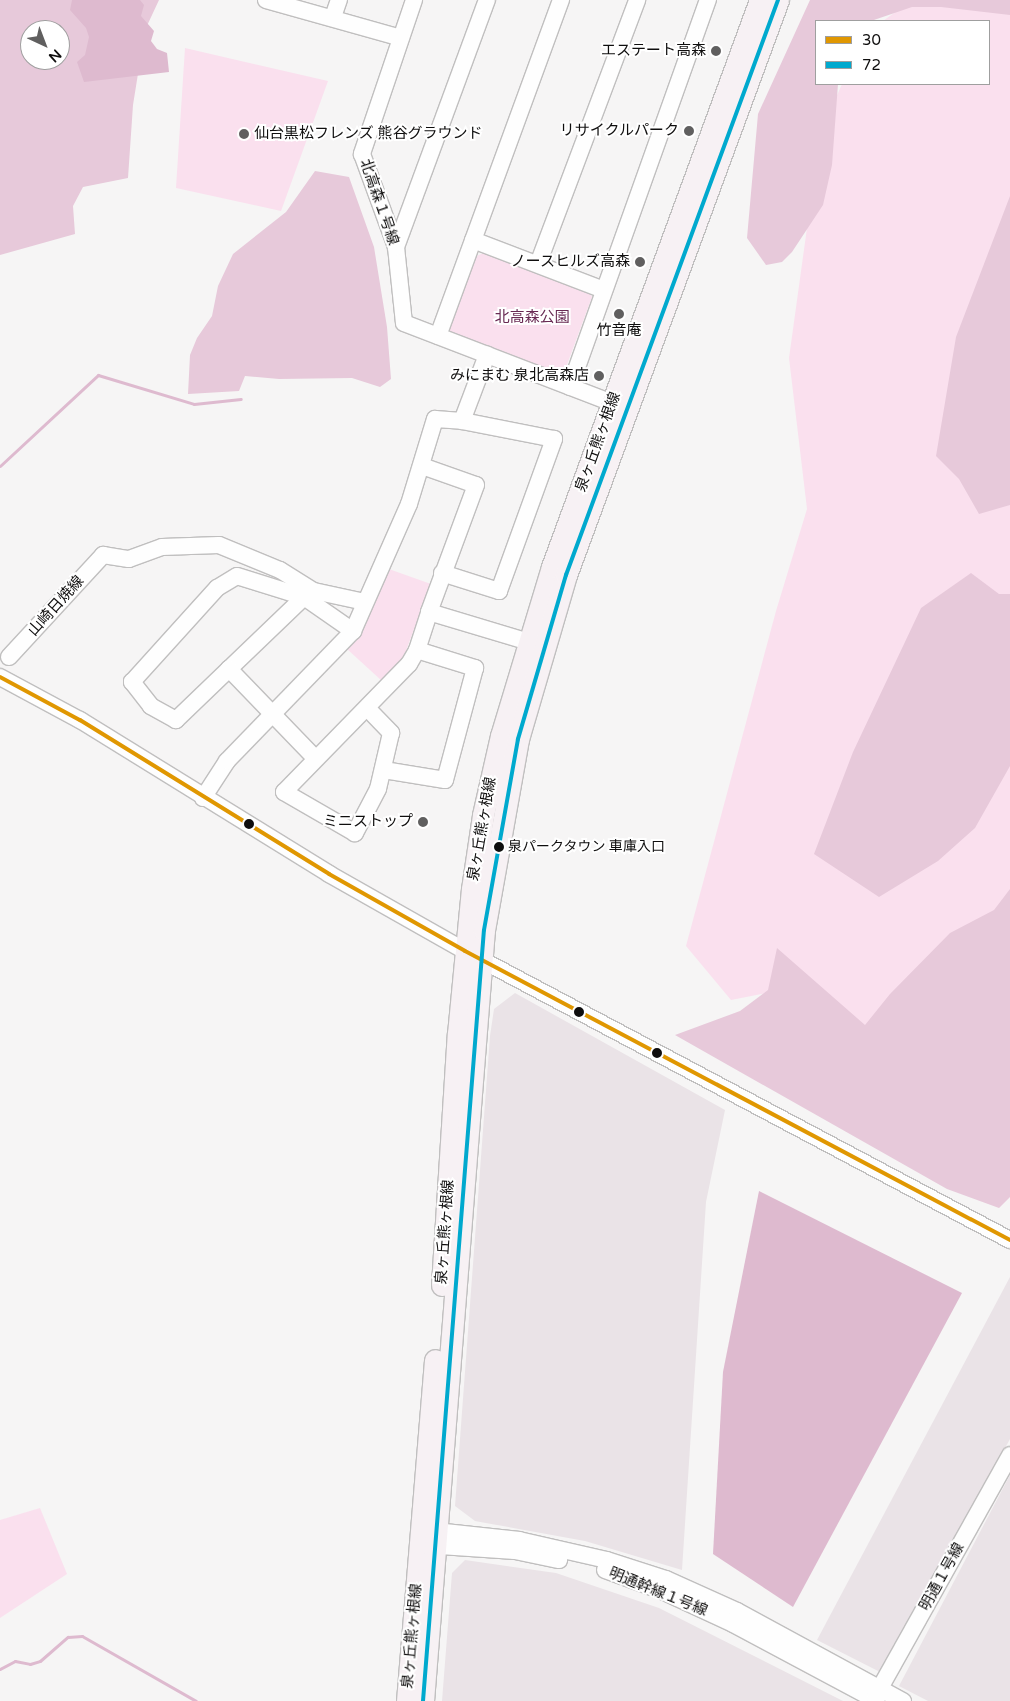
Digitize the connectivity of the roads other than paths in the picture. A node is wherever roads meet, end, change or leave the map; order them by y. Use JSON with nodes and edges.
{"nodes":[{"id":1,"x":266,"y":0,"type":"edge"},
{"id":2,"x":339,"y":0,"type":"edge"},
{"id":3,"x":414,"y":0,"type":"edge"},
{"id":4,"x":487,"y":0,"type":"edge"},
{"id":5,"x":561,"y":0,"type":"edge"},
{"id":6,"x":637,"y":0,"type":"edge"},
{"id":7,"x":708,"y":0,"type":"edge"},
{"id":8,"x":760,"y":0,"type":"edge"},
{"id":9,"x":778,"y":0,"type":"edge"},
{"id":10,"x":333,"y":17,"type":"junction"},
{"id":11,"x":400,"y":38,"type":"junction"},
{"id":12,"x":473,"y":240,"type":"junction"},
{"id":13,"x":396,"y":247,"type":"junction"},
{"id":14,"x":538,"y":264,"type":"junction"},
{"id":15,"x":604,"y":290,"type":"junction"},
{"id":16,"x":438,"y":336,"type":"junction"},
{"id":17,"x":487,"y":355,"type":"junction"},
{"id":18,"x":570,"y":387,"type":"junction"},
{"id":19,"x":620,"y":406,"type":"junction"},
{"id":20,"x":462,"y":421,"type":"junction"},
{"id":21,"x":422,"y":466,"type":"junction"},
{"id":22,"x":442,"y":573,"type":"junction"},
{"id":23,"x":304,"y":597,"type":"junction"},
{"id":24,"x":365,"y":602,"type":"junction"},
{"id":25,"x":430,"y":612,"type":"junction"},
{"id":26,"x":353,"y":631,"type":"junction"},
{"id":27,"x":529,"y":642,"type":"junction"},
{"id":28,"x":416,"y":650,"type":"junction"},
{"id":29,"x":9,"y":657,"type":"dead end"},
{"id":30,"x":229,"y":670,"type":"junction"},
{"id":31,"x":0,"y":677,"type":"edge"},
{"id":32,"x":367,"y":708,"type":"junction"},
{"id":33,"x":272,"y":713,"type":"junction"},
{"id":34,"x":315,"y":758,"type":"junction"},
{"id":35,"x":384,"y":770,"type":"junction"},
{"id":36,"x":203,"y":798,"type":"junction"},
{"id":37,"x":473,"y":955,"type":"junction"},
{"id":38,"x":1010,"y":1240,"type":"edge"},
{"id":39,"x":1010,"y":1455,"type":"edge"},
{"id":40,"x":428,"y":1538,"type":"junction"},
{"id":41,"x":877,"y":1696,"type":"edge"},
{"id":42,"x":407,"y":1701,"type":"edge"},
{"id":43,"x":423,"y":1701,"type":"edge"},
{"id":44,"x":903,"y":1701,"type":"edge"}],
"edges":[{"from":1,"to":10,"type":"street"},
{"from":2,"to":10,"type":"street"},
{"from":3,"to":11,"type":"street","name":"北高森１号線"},
{"from":4,"to":13,"type":"street"},
{"from":5,"to":12,"type":"street"},
{"from":6,"to":14,"type":"street"},
{"from":7,"to":15,"type":"street"},
{"from":8,"to":19,"type":"main road","name":"泉ヶ丘熊ヶ根線"},
{"from":9,"to":19,"type":"main road","name":"泉ヶ丘熊ヶ根線"},
{"from":10,"to":11,"type":"street"},
{"from":11,"to":13,"type":"street","name":"北高森１号線"},
{"from":12,"to":14,"type":"street"},
{"from":12,"to":16,"type":"street"},
{"from":13,"to":16,"type":"street","name":"北高森１号線"},
{"from":14,"to":15,"type":"street"},
{"from":15,"to":18,"type":"street"},
{"from":16,"to":17,"type":"street","name":"北高森１号線"},
{"from":17,"to":18,"type":"street","name":"北高森１号線"},
{"from":17,"to":20,"type":"street"},
{"from":18,"to":19,"type":"street","name":"北高森１号線"},
{"from":19,"to":27,"type":"main road","name":"泉ヶ丘熊ヶ根線"},
{"from":19,"to":37,"type":"main road","name":"泉ヶ丘熊ヶ根線"},
{"from":20,"to":21,"type":"street"},
{"from":20,"to":22,"type":"street"},
{"from":21,"to":22,"type":"street"},
{"from":21,"to":24,"type":"street"},
{"from":22,"to":25,"type":"street"},
{"from":23,"to":26,"type":"street"},
{"from":23,"to":30,"type":"street"},
{"from":23,"to":30,"type":"street"},
{"from":24,"to":26,"type":"street"},
{"from":24,"to":29,"type":"street","name":"山崎日焼線"},
{"from":25,"to":27,"type":"street"},
{"from":25,"to":28,"type":"street"},
{"from":26,"to":33,"type":"street"},
{"from":27,"to":37,"type":"main road","name":"泉ヶ丘熊ヶ根線"},
{"from":28,"to":32,"type":"street"},
{"from":28,"to":35,"type":"street"},
{"from":30,"to":33,"type":"street"},
{"from":31,"to":36,"type":"street"},
{"from":32,"to":34,"type":"street"},
{"from":32,"to":35,"type":"street"},
{"from":33,"to":34,"type":"street"},
{"from":33,"to":36,"type":"street"},
{"from":34,"to":35,"type":"street"},
{"from":36,"to":37,"type":"street"},
{"from":37,"to":38,"type":"street"},
{"from":37,"to":40,"type":"main road","name":"泉ヶ丘熊ヶ根線"},
{"from":39,"to":41,"type":"street","name":"明通１号線"},
{"from":40,"to":41,"type":"street"},
{"from":40,"to":42,"type":"main road","name":"泉ヶ丘熊ヶ根線"},
{"from":40,"to":43,"type":"main road","name":"泉ヶ丘熊ヶ根線"},
{"from":41,"to":44,"type":"street"}]}
